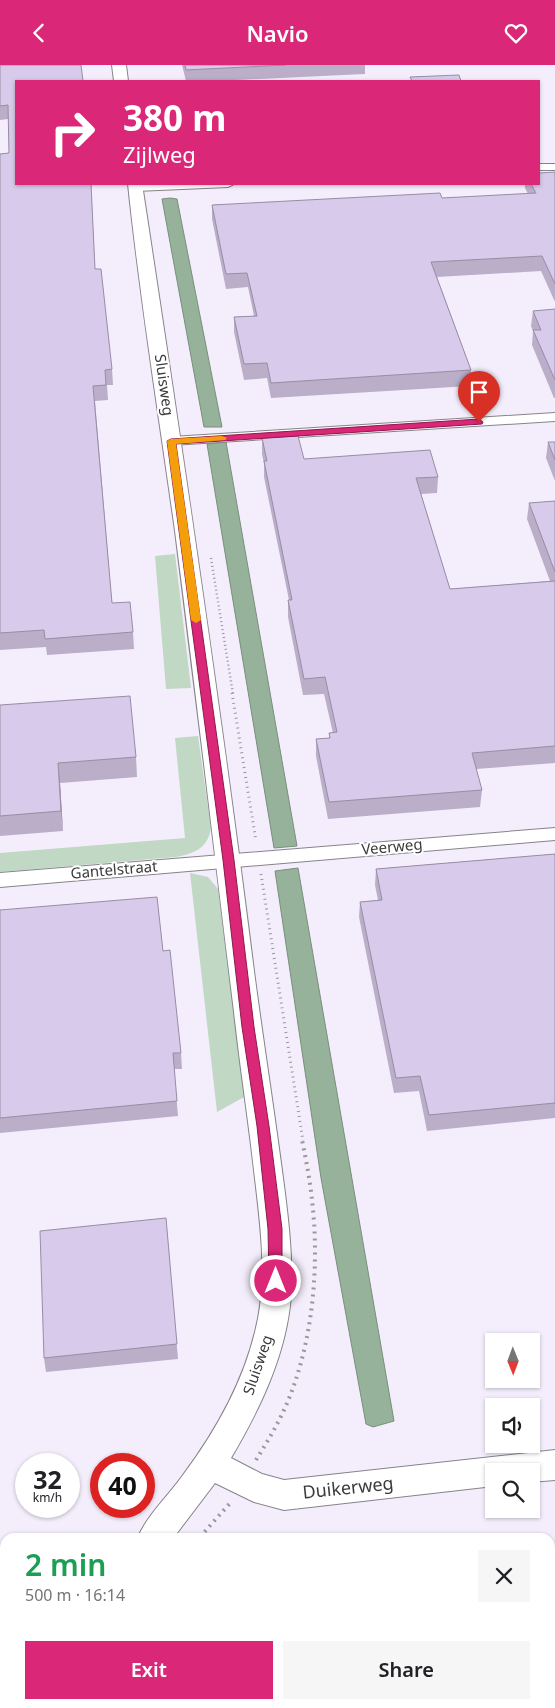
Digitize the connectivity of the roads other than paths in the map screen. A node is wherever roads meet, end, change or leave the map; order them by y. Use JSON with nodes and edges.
{"nodes":[{"id":1,"x":119,"y":65,"type":"edge"},
{"id":2,"x":121,"y":80,"type":"edge"},
{"id":3,"x":540,"y":167,"type":"edge"},
{"id":4,"x":555,"y":167,"type":"edge"},
{"id":5,"x":182,"y":185,"type":"edge"},
{"id":6,"x":136,"y":186,"type":"edge"},
{"id":7,"x":555,"y":417,"type":"edge"},
{"id":8,"x":171,"y":441,"type":"junction"},
{"id":9,"x":555,"y":834,"type":"edge"},
{"id":10,"x":228,"y":860,"type":"junction"},
{"id":11,"x":0,"y":879,"type":"edge"},
{"id":12,"x":209,"y":1463,"type":"junction"},
{"id":13,"x":555,"y":1465,"type":"edge"},
{"id":14,"x":540,"y":1466,"type":"edge"},
{"id":15,"x":485,"y":1472,"type":"edge"},
{"id":16,"x":157,"y":1533,"type":"edge"}],
"edges":[{"from":1,"to":2,"type":"street"},
{"from":3,"to":4,"type":"street"},
{"from":5,"to":6,"type":"street"},
{"from":6,"to":8,"type":"street","name":"Sluisweg"},
{"from":7,"to":8,"type":"street"},
{"from":8,"to":10,"type":"street","name":"Sluisweg"},
{"from":9,"to":10,"type":"street","name":"Veerweg"},
{"from":10,"to":11,"type":"street","name":"Gantelstraat"},
{"from":10,"to":12,"type":"street","name":"Sluisweg"},
{"from":12,"to":15,"type":"street","name":"Duikerweg"},
{"from":12,"to":16,"type":"street","name":"Sluisweg"},
{"from":13,"to":14,"type":"street","name":"Duikerweg"}]}
